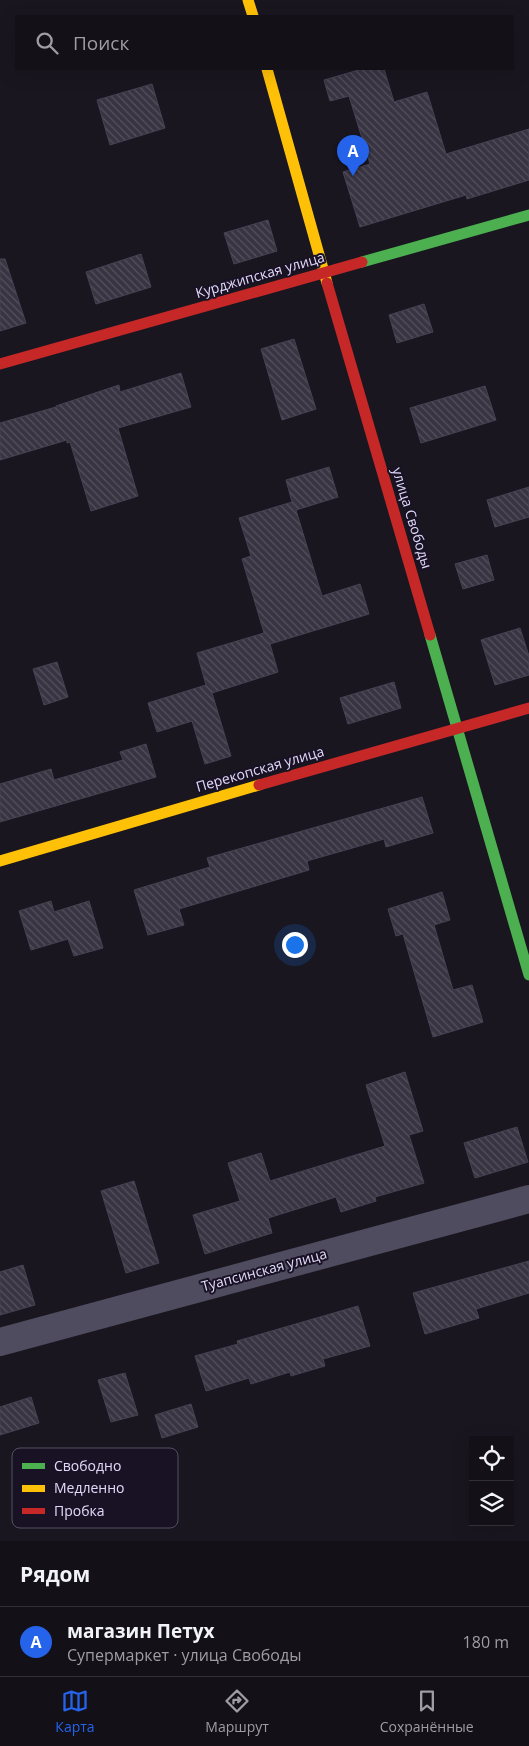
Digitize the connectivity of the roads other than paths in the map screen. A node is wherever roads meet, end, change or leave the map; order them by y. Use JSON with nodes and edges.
{"nodes":[{"id":1,"x":248,"y":0,"type":"edge"},
{"id":2,"x":253,"y":15,"type":"edge"},
{"id":3,"x":267,"y":70,"type":"edge"},
{"id":4,"x":529,"y":215,"type":"edge"},
{"id":5,"x":323,"y":273,"type":"junction"},
{"id":6,"x":0,"y":364,"type":"edge"},
{"id":7,"x":529,"y":708,"type":"edge"},
{"id":8,"x":458,"y":727,"type":"junction"},
{"id":9,"x":0,"y":862,"type":"edge"},
{"id":10,"x":529,"y":976,"type":"edge"},
{"id":11,"x":529,"y":1199,"type":"edge"},
{"id":12,"x":0,"y":1342,"type":"edge"}],
"edges":[{"from":1,"to":2,"type":"street"},
{"from":3,"to":5,"type":"street","name":"улица Свободы"},
{"from":4,"to":5,"type":"street","name":"Курджипская улица"},
{"from":5,"to":6,"type":"street","name":"Курджипская улица"},
{"from":5,"to":8,"type":"street","name":"улица Свободы"},
{"from":7,"to":8,"type":"street","name":"Перекопская улица"},
{"from":8,"to":9,"type":"street","name":"Перекопская улица"},
{"from":8,"to":10,"type":"street","name":"улица Свободы"},
{"from":11,"to":12,"type":"street","name":"Туапсинская улица"}]}
